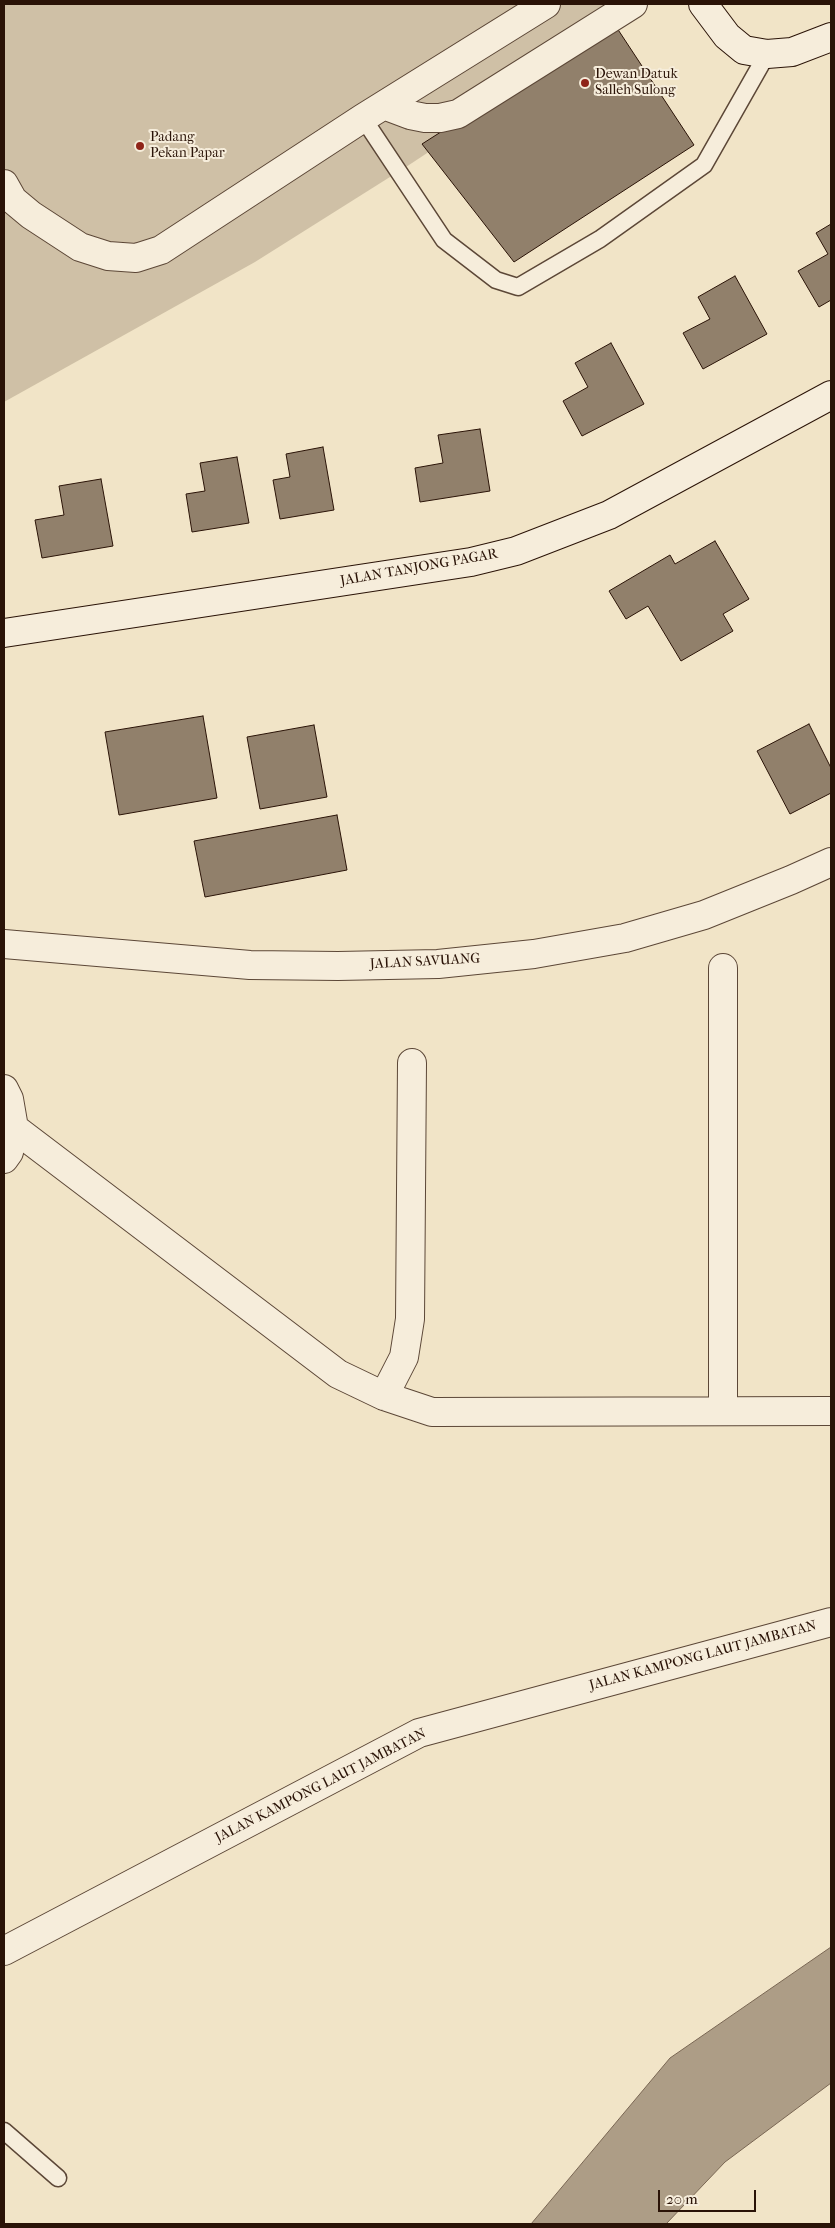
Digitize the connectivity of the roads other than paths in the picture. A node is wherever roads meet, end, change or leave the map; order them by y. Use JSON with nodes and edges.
{"nodes":[{"id":1,"x":546,"y":4,"type":"edge"},
{"id":2,"x":633,"y":4,"type":"edge"},
{"id":3,"x":703,"y":4,"type":"edge"},
{"id":4,"x":515,"y":15,"type":"edge"},
{"id":5,"x":831,"y":37,"type":"edge"},
{"id":6,"x":766,"y":54,"type":"junction"},
{"id":7,"x":374,"y":112,"type":"junction"},
{"id":8,"x":4,"y":184,"type":"edge"},
{"id":9,"x":831,"y":394,"type":"edge"},
{"id":10,"x":4,"y":633,"type":"edge"},
{"id":11,"x":831,"y":862,"type":"edge"},
{"id":12,"x":4,"y":944,"type":"edge"},
{"id":13,"x":723,"y":968,"type":"dead end"},
{"id":14,"x":412,"y":1063,"type":"dead end"},
{"id":15,"x":4,"y":1089,"type":"edge"},
{"id":16,"x":14,"y":1128,"type":"junction"},
{"id":17,"x":4,"y":1159,"type":"edge"},
{"id":18,"x":384,"y":1396,"type":"junction"},
{"id":19,"x":723,"y":1410,"type":"junction"},
{"id":20,"x":831,"y":1411,"type":"edge"},
{"id":21,"x":831,"y":1622,"type":"edge"},
{"id":22,"x":4,"y":1951,"type":"edge"},
{"id":23,"x":4,"y":2131,"type":"edge"},
{"id":24,"x":58,"y":2178,"type":"dead end"}],
"edges":[{"from":1,"to":4,"type":"street"},
{"from":2,"to":7,"type":"street"},
{"from":3,"to":6,"type":"street"},
{"from":4,"to":7,"type":"street"},
{"from":5,"to":6,"type":"street"},
{"from":6,"to":7,"type":"lane"},
{"from":7,"to":8,"type":"street"},
{"from":9,"to":10,"type":"street","name":"JALAN TANJONG PAGAR"},
{"from":11,"to":12,"type":"street","name":"JALAN SAVUANG"},
{"from":13,"to":19,"type":"street"},
{"from":14,"to":18,"type":"street"},
{"from":15,"to":16,"type":"street"},
{"from":16,"to":17,"type":"street"},
{"from":16,"to":18,"type":"street"},
{"from":18,"to":19,"type":"street"},
{"from":19,"to":20,"type":"street"},
{"from":21,"to":22,"type":"street","name":"JALAN KAMPONG LAUT JAMBATAN"},
{"from":23,"to":24,"type":"lane"}]}
